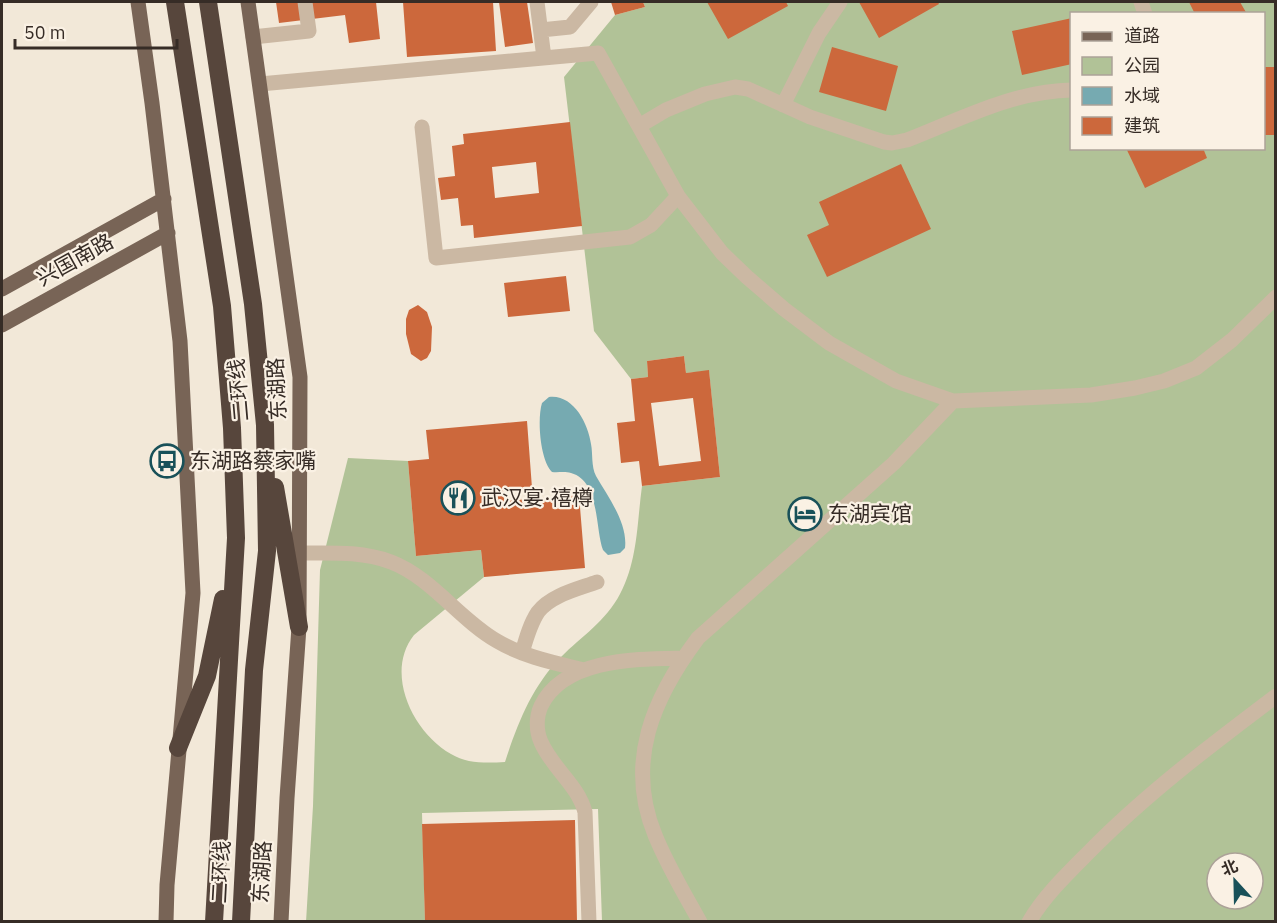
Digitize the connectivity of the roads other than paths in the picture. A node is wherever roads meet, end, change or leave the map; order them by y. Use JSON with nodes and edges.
{"nodes":[{"id":1,"x":138,"y":2,"type":"edge"},
{"id":2,"x":175,"y":2,"type":"edge"},
{"id":3,"x":208,"y":2,"type":"edge"},
{"id":4,"x":248,"y":2,"type":"edge"},
{"id":5,"x":305,"y":2,"type":"edge"},
{"id":6,"x":537,"y":2,"type":"edge"},
{"id":7,"x":591,"y":2,"type":"edge"},
{"id":8,"x":840,"y":2,"type":"edge"},
{"id":9,"x":541,"y":30,"type":"junction"},
{"id":10,"x":253,"y":37,"type":"junction"},
{"id":11,"x":544,"y":58,"type":"junction"},
{"id":12,"x":260,"y":84,"type":"junction"},
{"id":13,"x":1070,"y":90,"type":"edge"},
{"id":14,"x":783,"y":105,"type":"junction"},
{"id":15,"x":639,"y":126,"type":"junction"},
{"id":16,"x":422,"y":127,"type":"dead end"},
{"id":17,"x":678,"y":196,"type":"junction"},
{"id":18,"x":164,"y":199,"type":"junction"},
{"id":19,"x":168,"y":233,"type":"junction"},
{"id":20,"x":2,"y":289,"type":"edge"},
{"id":21,"x":1275,"y":297,"type":"edge"},
{"id":22,"x":2,"y":325,"type":"edge"},
{"id":23,"x":953,"y":400,"type":"junction"},
{"id":24,"x":264,"y":425,"type":"junction"},
{"id":25,"x":236,"y":538,"type":"junction"},
{"id":26,"x":300,"y":553,"type":"junction"},
{"id":27,"x":597,"y":582,"type":"dead end"},
{"id":28,"x":299,"y":627,"type":"junction"},
{"id":29,"x":522,"y":652,"type":"junction"},
{"id":30,"x":683,"y":658,"type":"junction"},
{"id":31,"x":584,"y":670,"type":"junction"},
{"id":32,"x":1275,"y":696,"type":"edge"},
{"id":33,"x":178,"y":748,"type":"junction"},
{"id":34,"x":166,"y":921,"type":"edge"},
{"id":35,"x":214,"y":921,"type":"edge"},
{"id":36,"x":242,"y":921,"type":"edge"},
{"id":37,"x":281,"y":921,"type":"edge"},
{"id":38,"x":589,"y":921,"type":"edge"},
{"id":39,"x":700,"y":921,"type":"edge"},
{"id":40,"x":1029,"y":921,"type":"edge"}],
"edges":[{"from":1,"to":18,"type":"main road"},
{"from":2,"to":25,"type":"highway","name":"二环线"},
{"from":3,"to":24,"type":"highway","name":"二环线"},
{"from":4,"to":10,"type":"main road","name":"东湖路"},
{"from":5,"to":10,"type":"lane"},
{"from":6,"to":9,"type":"lane"},
{"from":7,"to":9,"type":"lane"},
{"from":8,"to":14,"type":"lane"},
{"from":9,"to":11,"type":"lane"},
{"from":10,"to":12,"type":"main road","name":"东湖路"},
{"from":11,"to":12,"type":"lane"},
{"from":11,"to":15,"type":"lane"},
{"from":12,"to":26,"type":"main road","name":"东湖路"},
{"from":13,"to":14,"type":"lane"},
{"from":14,"to":15,"type":"lane"},
{"from":15,"to":17,"type":"lane"},
{"from":16,"to":17,"type":"lane"},
{"from":17,"to":23,"type":"lane"},
{"from":18,"to":19,"type":"main road"},
{"from":18,"to":20,"type":"main road","name":"兴国南路"},
{"from":19,"to":22,"type":"main road","name":"兴国南路"},
{"from":19,"to":33,"type":"main road"},
{"from":21,"to":23,"type":"lane"},
{"from":23,"to":30,"type":"lane"},
{"from":24,"to":28,"type":"highway"},
{"from":24,"to":36,"type":"highway","name":"二环线"},
{"from":25,"to":33,"type":"highway"},
{"from":25,"to":35,"type":"highway","name":"二环线"},
{"from":26,"to":28,"type":"main road","name":"东湖路"},
{"from":26,"to":29,"type":"lane"},
{"from":27,"to":29,"type":"lane"},
{"from":28,"to":37,"type":"main road","name":"东湖路"},
{"from":29,"to":31,"type":"lane"},
{"from":30,"to":31,"type":"lane"},
{"from":30,"to":39,"type":"lane"},
{"from":31,"to":38,"type":"lane"},
{"from":32,"to":40,"type":"lane"},
{"from":33,"to":34,"type":"main road"}]}
